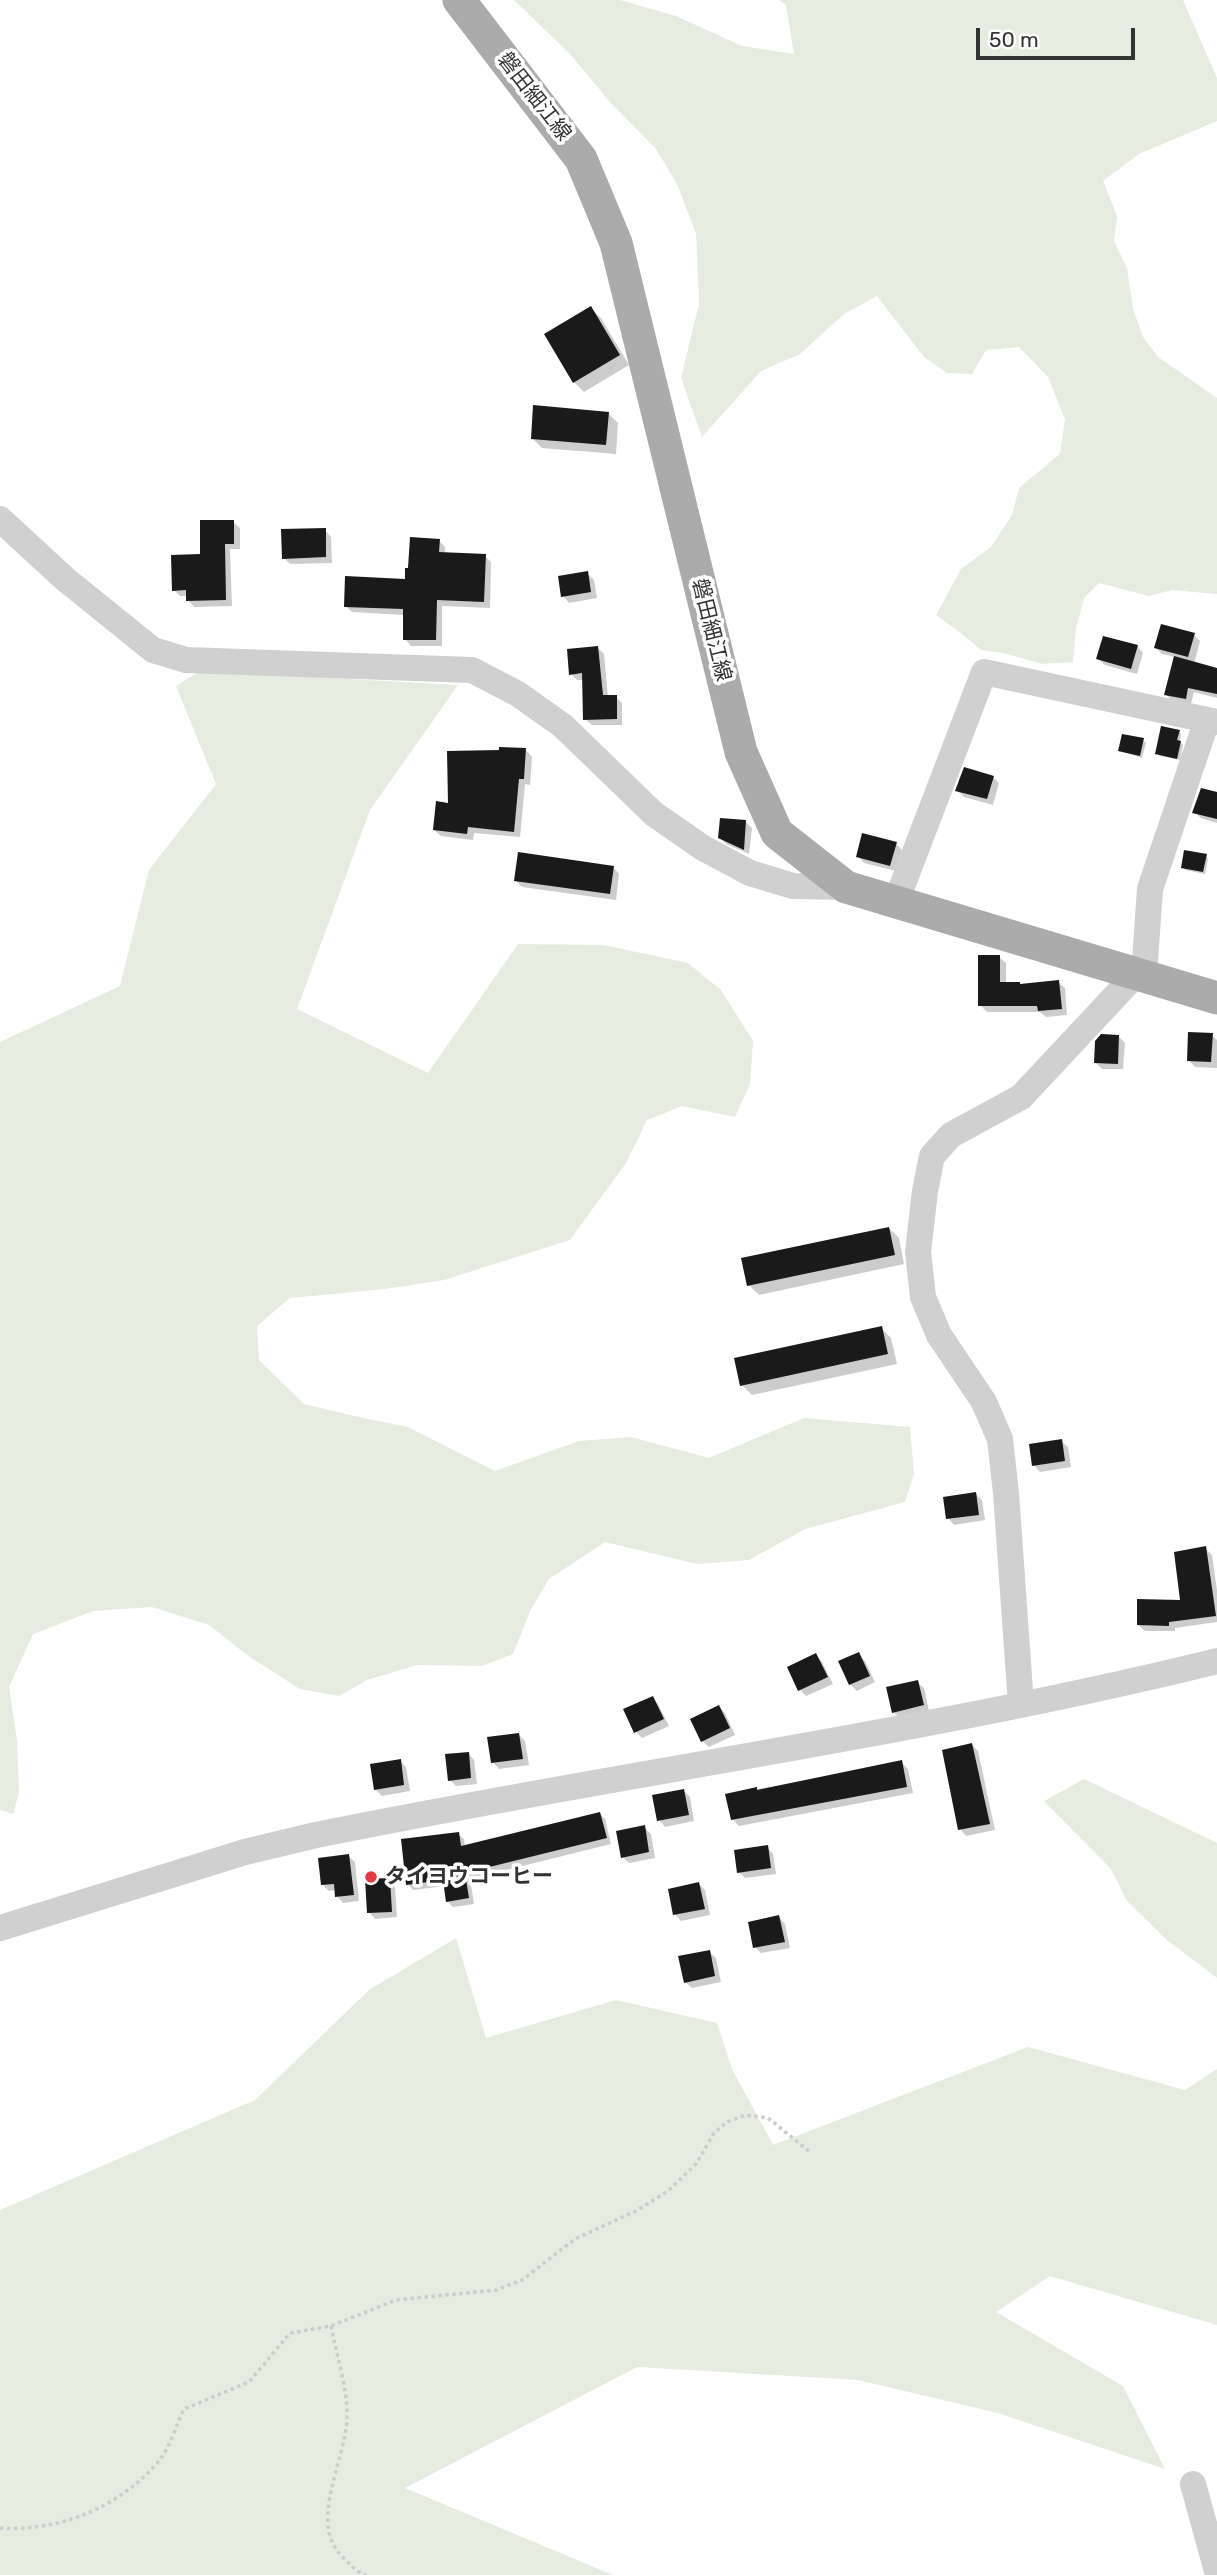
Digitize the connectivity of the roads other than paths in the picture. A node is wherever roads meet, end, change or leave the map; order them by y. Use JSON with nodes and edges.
{"nodes":[{"id":1,"x":459,"y":0,"type":"edge"},
{"id":2,"x":0,"y":519,"type":"edge"},
{"id":3,"x":1212,"y":721,"type":"edge"},
{"id":4,"x":846,"y":887,"type":"junction"},
{"id":5,"x":896,"y":902,"type":"junction"},
{"id":6,"x":1140,"y":974,"type":"junction"},
{"id":7,"x":1217,"y":998,"type":"edge"},
{"id":8,"x":1217,"y":1661,"type":"edge"},
{"id":9,"x":1021,"y":1705,"type":"junction"},
{"id":10,"x":0,"y":1928,"type":"edge"},
{"id":11,"x":1194,"y":2484,"type":"dead end"},
{"id":12,"x":1217,"y":2571,"type":"edge"}],
"edges":[{"from":1,"to":4,"type":"main road","name":"磐田細江線"},
{"from":2,"to":4,"type":"street"},
{"from":3,"to":5,"type":"street"},
{"from":3,"to":6,"type":"street"},
{"from":4,"to":5,"type":"main road","name":"磐田細江線"},
{"from":5,"to":6,"type":"main road","name":"磐田細江線"},
{"from":6,"to":7,"type":"main road","name":"磐田細江線"},
{"from":6,"to":9,"type":"street"},
{"from":8,"to":9,"type":"street"},
{"from":9,"to":10,"type":"street"},
{"from":11,"to":12,"type":"street"}]}
